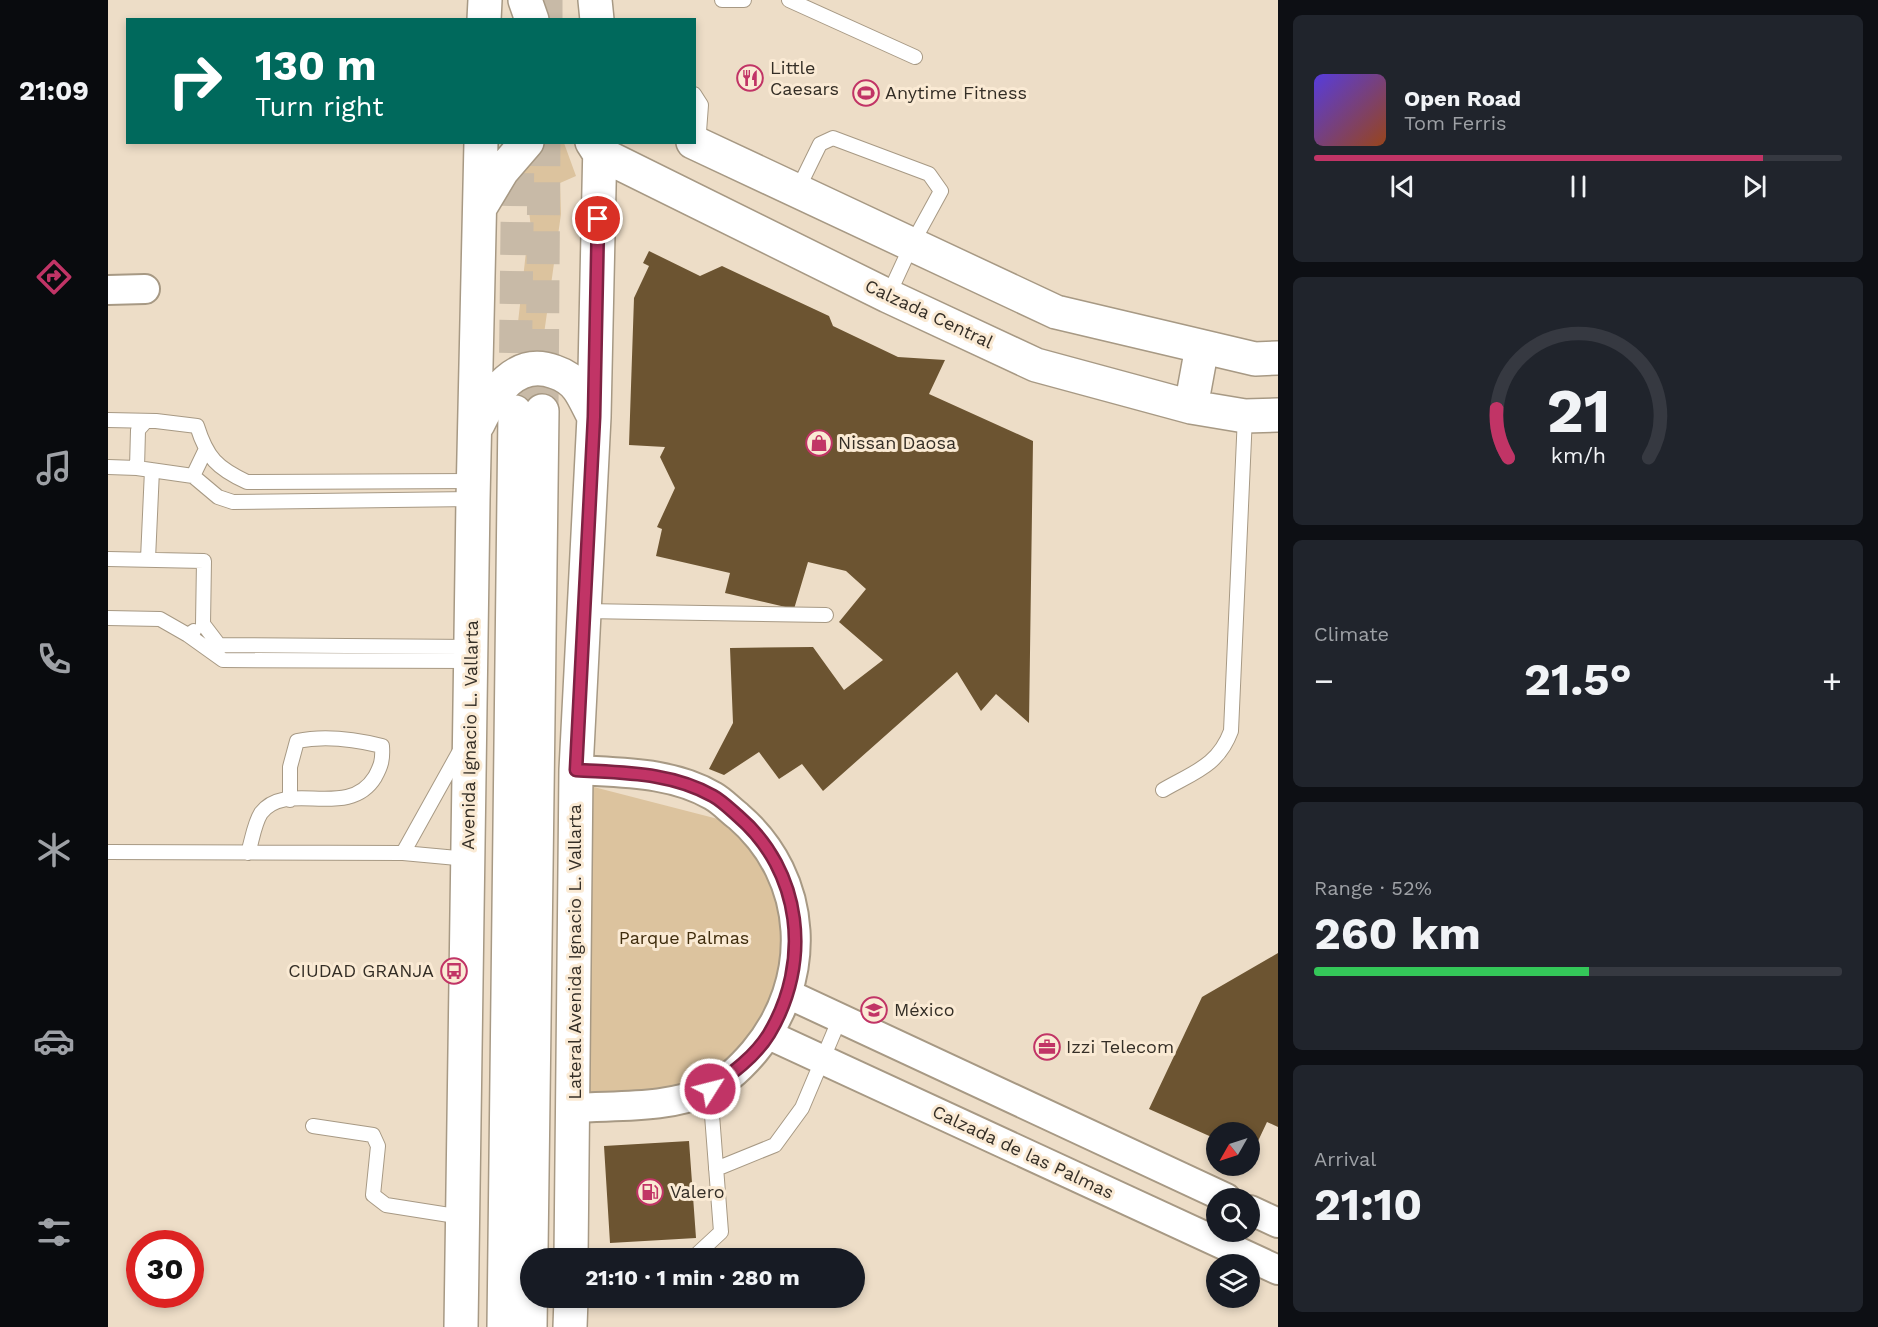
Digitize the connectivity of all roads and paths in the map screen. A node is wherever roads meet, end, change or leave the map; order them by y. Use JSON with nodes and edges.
{"nodes":[{"id":1,"x":485,"y":0,"type":"edge"},
{"id":2,"x":525,"y":0,"type":"edge"},
{"id":3,"x":595,"y":0,"type":"edge"},
{"id":4,"x":722,"y":0,"type":"edge"},
{"id":5,"x":744,"y":0,"type":"edge"},
{"id":6,"x":789,"y":0,"type":"edge"},
{"id":7,"x":484,"y":18,"type":"edge"},
{"id":8,"x":531,"y":18,"type":"edge"},
{"id":9,"x":597,"y":18,"type":"edge"},
{"id":10,"x":915,"y":57,"type":"dead end"},
{"id":11,"x":696,"y":97,"type":"edge"},
{"id":12,"x":482,"y":144,"type":"edge"},
{"id":13,"x":525,"y":144,"type":"edge"},
{"id":14,"x":696,"y":144,"type":"edge"},
{"id":15,"x":597,"y":146,"type":"edge"},
{"id":16,"x":797,"y":191,"type":"junction"},
{"id":17,"x":480,"y":207,"type":"junction"},
{"id":18,"x":912,"y":244,"type":"junction"},
{"id":19,"x":145,"y":289,"type":"dead end"},
{"id":20,"x":108,"y":290,"type":"edge"},
{"id":21,"x":888,"y":296,"type":"junction"},
{"id":22,"x":1202,"y":346,"type":"junction"},
{"id":23,"x":1278,"y":358,"type":"edge"},
{"id":24,"x":1191,"y":407,"type":"junction"},
{"id":25,"x":1278,"y":415,"type":"edge"},
{"id":26,"x":1245,"y":416,"type":"junction"},
{"id":27,"x":594,"y":417,"type":"junction"},
{"id":28,"x":108,"y":420,"type":"edge"},
{"id":29,"x":146,"y":421,"type":"junction"},
{"id":30,"x":477,"y":427,"type":"junction"},
{"id":31,"x":205,"y":452,"type":"junction"},
{"id":32,"x":108,"y":467,"type":"edge"},
{"id":33,"x":137,"y":468,"type":"junction"},
{"id":34,"x":152,"y":470,"type":"junction"},
{"id":35,"x":193,"y":476,"type":"junction"},
{"id":36,"x":473,"y":490,"type":"junction"},
{"id":37,"x":108,"y":559,"type":"edge"},
{"id":38,"x":148,"y":559,"type":"junction"},
{"id":39,"x":584,"y":611,"type":"junction"},
{"id":40,"x":826,"y":615,"type":"dead end"},
{"id":41,"x":108,"y":618,"type":"edge"},
{"id":42,"x":203,"y":624,"type":"junction"},
{"id":43,"x":188,"y":635,"type":"junction"},
{"id":44,"x":471,"y":654,"type":"junction"},
{"id":45,"x":470,"y":733,"type":"junction"},
{"id":46,"x":576,"y":770,"type":"junction"},
{"id":47,"x":1163,"y":790,"type":"dead end"},
{"id":48,"x":290,"y":800,"type":"junction"},
{"id":49,"x":108,"y":852,"type":"edge"},
{"id":50,"x":249,"y":853,"type":"junction"},
{"id":51,"x":403,"y":853,"type":"junction"},
{"id":52,"x":468,"y":859,"type":"junction"},
{"id":53,"x":788,"y":994,"type":"junction"},
{"id":54,"x":840,"y":1018,"type":"junction"},
{"id":55,"x":769,"y":1035,"type":"junction"},
{"id":56,"x":824,"y":1060,"type":"junction"},
{"id":57,"x":710,"y":1089,"type":"junction"},
{"id":58,"x":574,"y":1108,"type":"junction"},
{"id":59,"x":313,"y":1126,"type":"dead end"},
{"id":60,"x":716,"y":1169,"type":"junction"},
{"id":61,"x":1206,"y":1189,"type":"edge"},
{"id":62,"x":1260,"y":1215,"type":"edge"},
{"id":63,"x":462,"y":1216,"type":"junction"},
{"id":64,"x":1278,"y":1223,"type":"edge"},
{"id":65,"x":506,"y":1241,"type":"junction"},
{"id":66,"x":572,"y":1248,"type":"edge"},
{"id":67,"x":704,"y":1248,"type":"edge"},
{"id":68,"x":1277,"y":1265,"type":"edge"},
{"id":69,"x":571,"y":1308,"type":"edge"},
{"id":70,"x":461,"y":1327,"type":"edge"},
{"id":71,"x":492,"y":1327,"type":"edge"},
{"id":72,"x":504,"y":1327,"type":"edge"},
{"id":73,"x":530,"y":1327,"type":"edge"},
{"id":74,"x":570,"y":1327,"type":"edge"}],
"edges":[{"from":1,"to":7,"type":"main road"},
{"from":2,"to":8,"type":"main road"},
{"from":3,"to":9,"type":"main road"},
{"from":4,"to":5,"type":"lane"},
{"from":6,"to":10,"type":"lane"},
{"from":11,"to":14,"type":"lane"},
{"from":12,"to":17,"type":"main road","name":"Avenida Ignacio L. Vallarta"},
{"from":13,"to":17,"type":"main road"},
{"from":14,"to":16,"type":"main road"},
{"from":15,"to":21,"type":"main road","name":"Calzada Central"},
{"from":15,"to":27,"type":"main road","name":"Lateral Avenida Ignacio L. Vallarta"},
{"from":16,"to":18,"type":"main road"},
{"from":16,"to":18,"type":"lane"},
{"from":17,"to":30,"type":"main road","name":"Avenida Ignacio L. Vallarta"},
{"from":18,"to":21,"type":"lane"},
{"from":18,"to":22,"type":"main road"},
{"from":19,"to":20,"type":"street"},
{"from":21,"to":24,"type":"main road","name":"Calzada Central"},
{"from":22,"to":23,"type":"main road"},
{"from":22,"to":24,"type":"main road"},
{"from":24,"to":26,"type":"main road","name":"Calzada Central"},
{"from":25,"to":26,"type":"main road","name":"Calzada Central"},
{"from":26,"to":47,"type":"lane"},
{"from":27,"to":30,"type":"main road"},
{"from":27,"to":39,"type":"main road","name":"Lateral Avenida Ignacio L. Vallarta"},
{"from":28,"to":29,"type":"lane"},
{"from":29,"to":31,"type":"lane"},
{"from":29,"to":33,"type":"lane"},
{"from":30,"to":36,"type":"main road","name":"Avenida Ignacio L. Vallarta"},
{"from":31,"to":35,"type":"lane"},
{"from":31,"to":36,"type":"lane"},
{"from":32,"to":33,"type":"lane"},
{"from":33,"to":34,"type":"lane"},
{"from":34,"to":35,"type":"lane"},
{"from":34,"to":38,"type":"lane"},
{"from":35,"to":36,"type":"lane"},
{"from":36,"to":44,"type":"main road","name":"Avenida Ignacio L. Vallarta"},
{"from":37,"to":38,"type":"lane"},
{"from":38,"to":42,"type":"lane"},
{"from":39,"to":40,"type":"lane"},
{"from":39,"to":46,"type":"main road","name":"Lateral Avenida Ignacio L. Vallarta"},
{"from":41,"to":43,"type":"lane"},
{"from":42,"to":43,"type":"lane"},
{"from":42,"to":44,"type":"lane"},
{"from":43,"to":44,"type":"lane"},
{"from":44,"to":45,"type":"main road","name":"Avenida Ignacio L. Vallarta"},
{"from":45,"to":51,"type":"lane"},
{"from":45,"to":52,"type":"main road","name":"Avenida Ignacio L. Vallarta"},
{"from":46,"to":53,"type":"street"},
{"from":46,"to":58,"type":"main road","name":"Lateral Avenida Ignacio L. Vallarta"},
{"from":48,"to":48,"type":"lane"},
{"from":48,"to":50,"type":"lane"},
{"from":49,"to":50,"type":"lane"},
{"from":50,"to":51,"type":"lane"},
{"from":51,"to":52,"type":"lane"},
{"from":52,"to":63,"type":"main road","name":"Avenida Ignacio L. Vallarta"},
{"from":53,"to":54,"type":"street"},
{"from":53,"to":55,"type":"street"},
{"from":54,"to":56,"type":"lane"},
{"from":54,"to":61,"type":"street"},
{"from":55,"to":56,"type":"street","name":"Calzada de las Palmas"},
{"from":55,"to":57,"type":"street"},
{"from":56,"to":60,"type":"lane"},
{"from":56,"to":68,"type":"street","name":"Calzada de las Palmas"},
{"from":57,"to":58,"type":"street"},
{"from":57,"to":60,"type":"lane"},
{"from":58,"to":66,"type":"main road","name":"Lateral Avenida Ignacio L. Vallarta"},
{"from":59,"to":63,"type":"lane"},
{"from":60,"to":67,"type":"lane"},
{"from":62,"to":64,"type":"street"},
{"from":63,"to":70,"type":"main road","name":"Avenida Ignacio L. Vallarta"},
{"from":65,"to":71,"type":"main road"},
{"from":65,"to":72,"type":"main road"},
{"from":65,"to":73,"type":"main road"},
{"from":69,"to":74,"type":"main road"}]}
